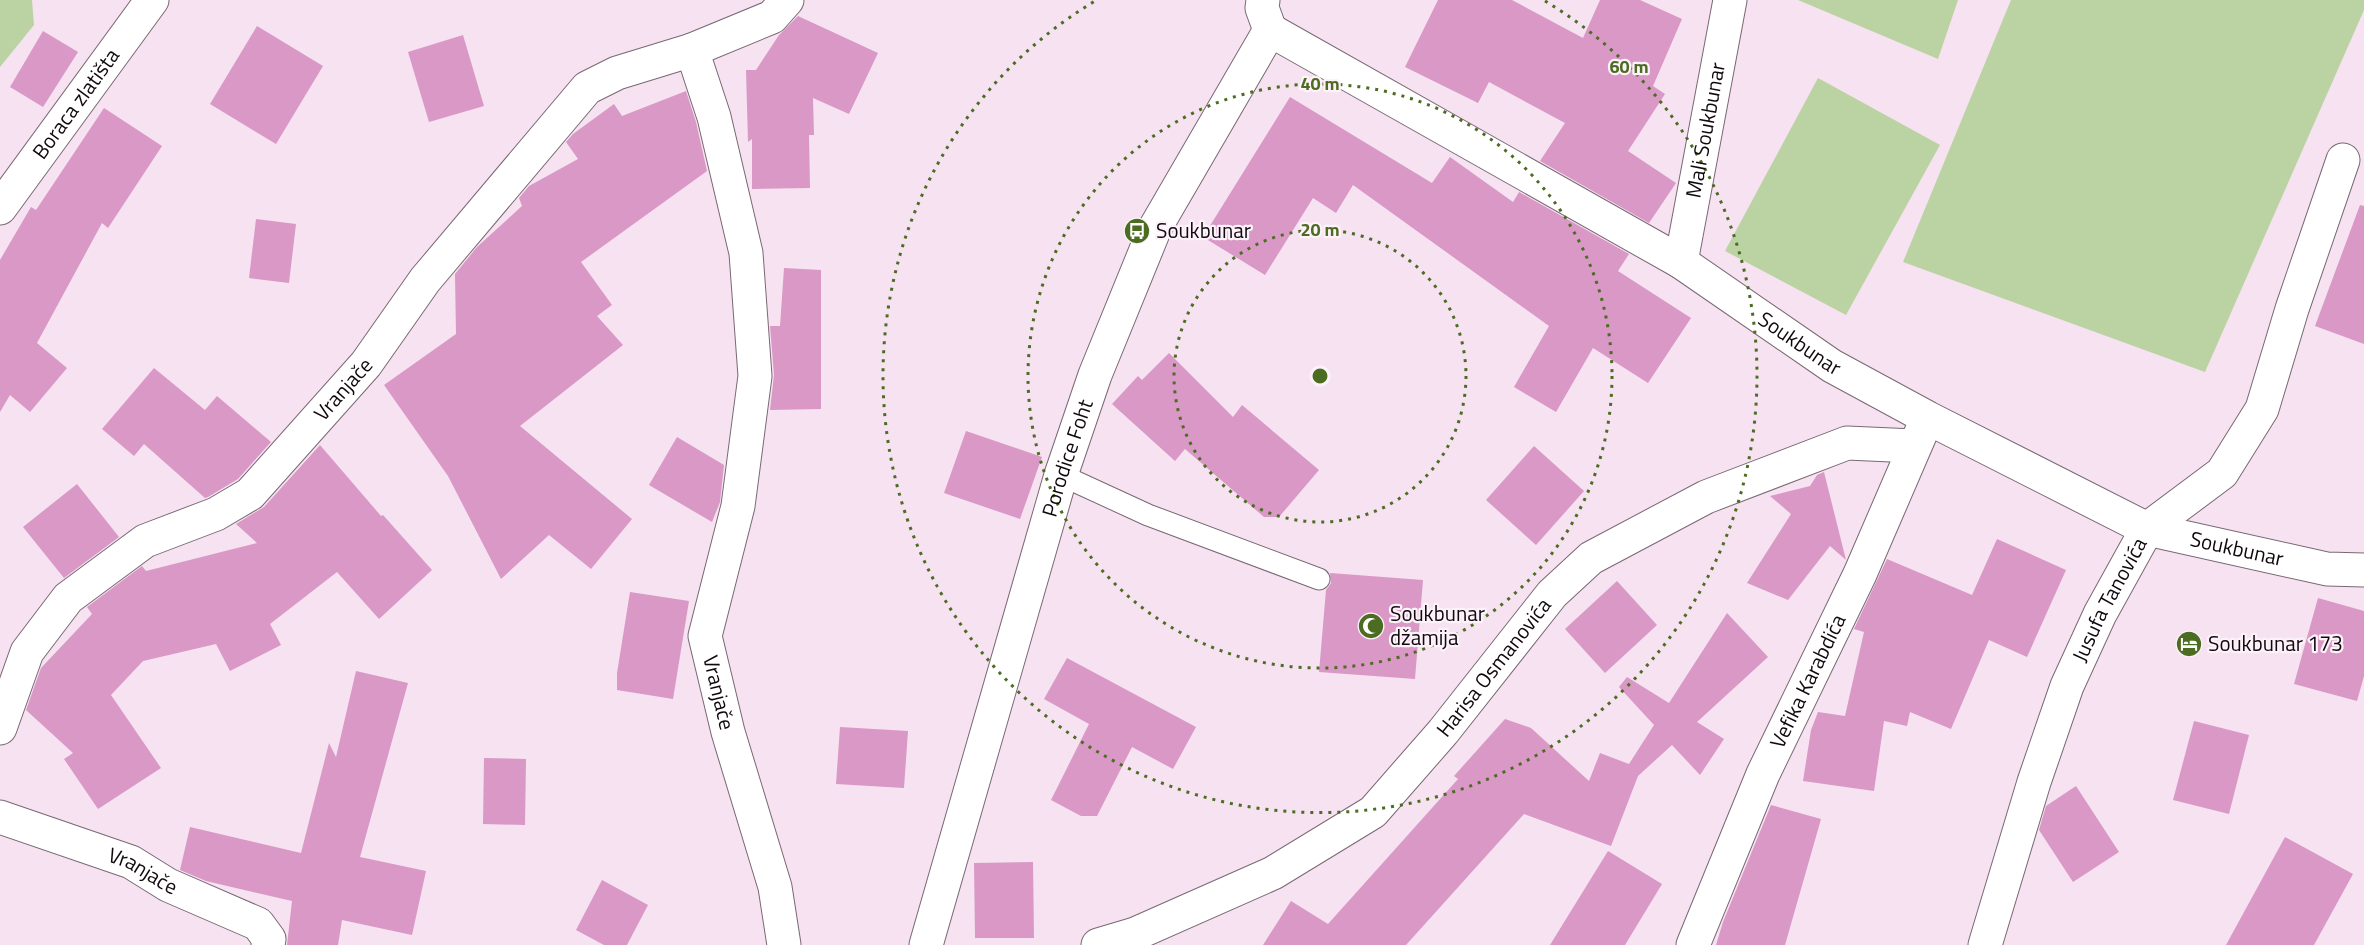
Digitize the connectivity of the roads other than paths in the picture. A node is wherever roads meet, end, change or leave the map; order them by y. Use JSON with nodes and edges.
{"nodes":[{"id":1,"x":152,"y":0,"type":"edge"},
{"id":2,"x":788,"y":0,"type":"edge"},
{"id":3,"x":1730,"y":0,"type":"edge"},
{"id":4,"x":1266,"y":15,"type":"edge"},
{"id":5,"x":692,"y":50,"type":"junction"},
{"id":6,"x":2343,"y":160,"type":"dead end"},
{"id":7,"x":0,"y":208,"type":"edge"},
{"id":8,"x":1681,"y":262,"type":"junction"},
{"id":9,"x":1921,"y":432,"type":"junction"},
{"id":10,"x":1061,"y":475,"type":"junction"},
{"id":11,"x":2147,"y":529,"type":"junction"},
{"id":12,"x":2364,"y":570,"type":"edge"},
{"id":13,"x":1319,"y":579,"type":"dead end"},
{"id":14,"x":0,"y":728,"type":"edge"},
{"id":15,"x":0,"y":817,"type":"edge"},
{"id":16,"x":268,"y":945,"type":"edge"},
{"id":17,"x":784,"y":945,"type":"edge"},
{"id":18,"x":926,"y":945,"type":"edge"},
{"id":19,"x":1098,"y":945,"type":"edge"},
{"id":20,"x":1693,"y":945,"type":"edge"},
{"id":21,"x":1985,"y":945,"type":"edge"}],
"edges":[{"from":1,"to":7,"type":"street","name":"Boraca zlatišta"},
{"from":2,"to":5,"type":"street","name":"Vranjače"},
{"from":3,"to":8,"type":"street","name":"Mali Soukbunar"},
{"from":4,"to":8,"type":"street","name":"Soukbunar"},
{"from":4,"to":10,"type":"street","name":"Porodice Foht"},
{"from":5,"to":14,"type":"street","name":"Vranjače"},
{"from":5,"to":17,"type":"street","name":"Vranjače"},
{"from":6,"to":11,"type":"street","name":"Jusufa Tanovića"},
{"from":8,"to":9,"type":"street","name":"Soukbunar"},
{"from":9,"to":11,"type":"street","name":"Soukbunar"},
{"from":9,"to":19,"type":"street","name":"Harisa Osmanovića"},
{"from":9,"to":20,"type":"street","name":"Vefika Karabdića"},
{"from":10,"to":13,"type":"lane"},
{"from":10,"to":18,"type":"street","name":"Porodice Foht"},
{"from":11,"to":12,"type":"street","name":"Soukbunar"},
{"from":11,"to":21,"type":"street","name":"Jusufa Tanovića"},
{"from":15,"to":16,"type":"street","name":"Vranjače"}]}
